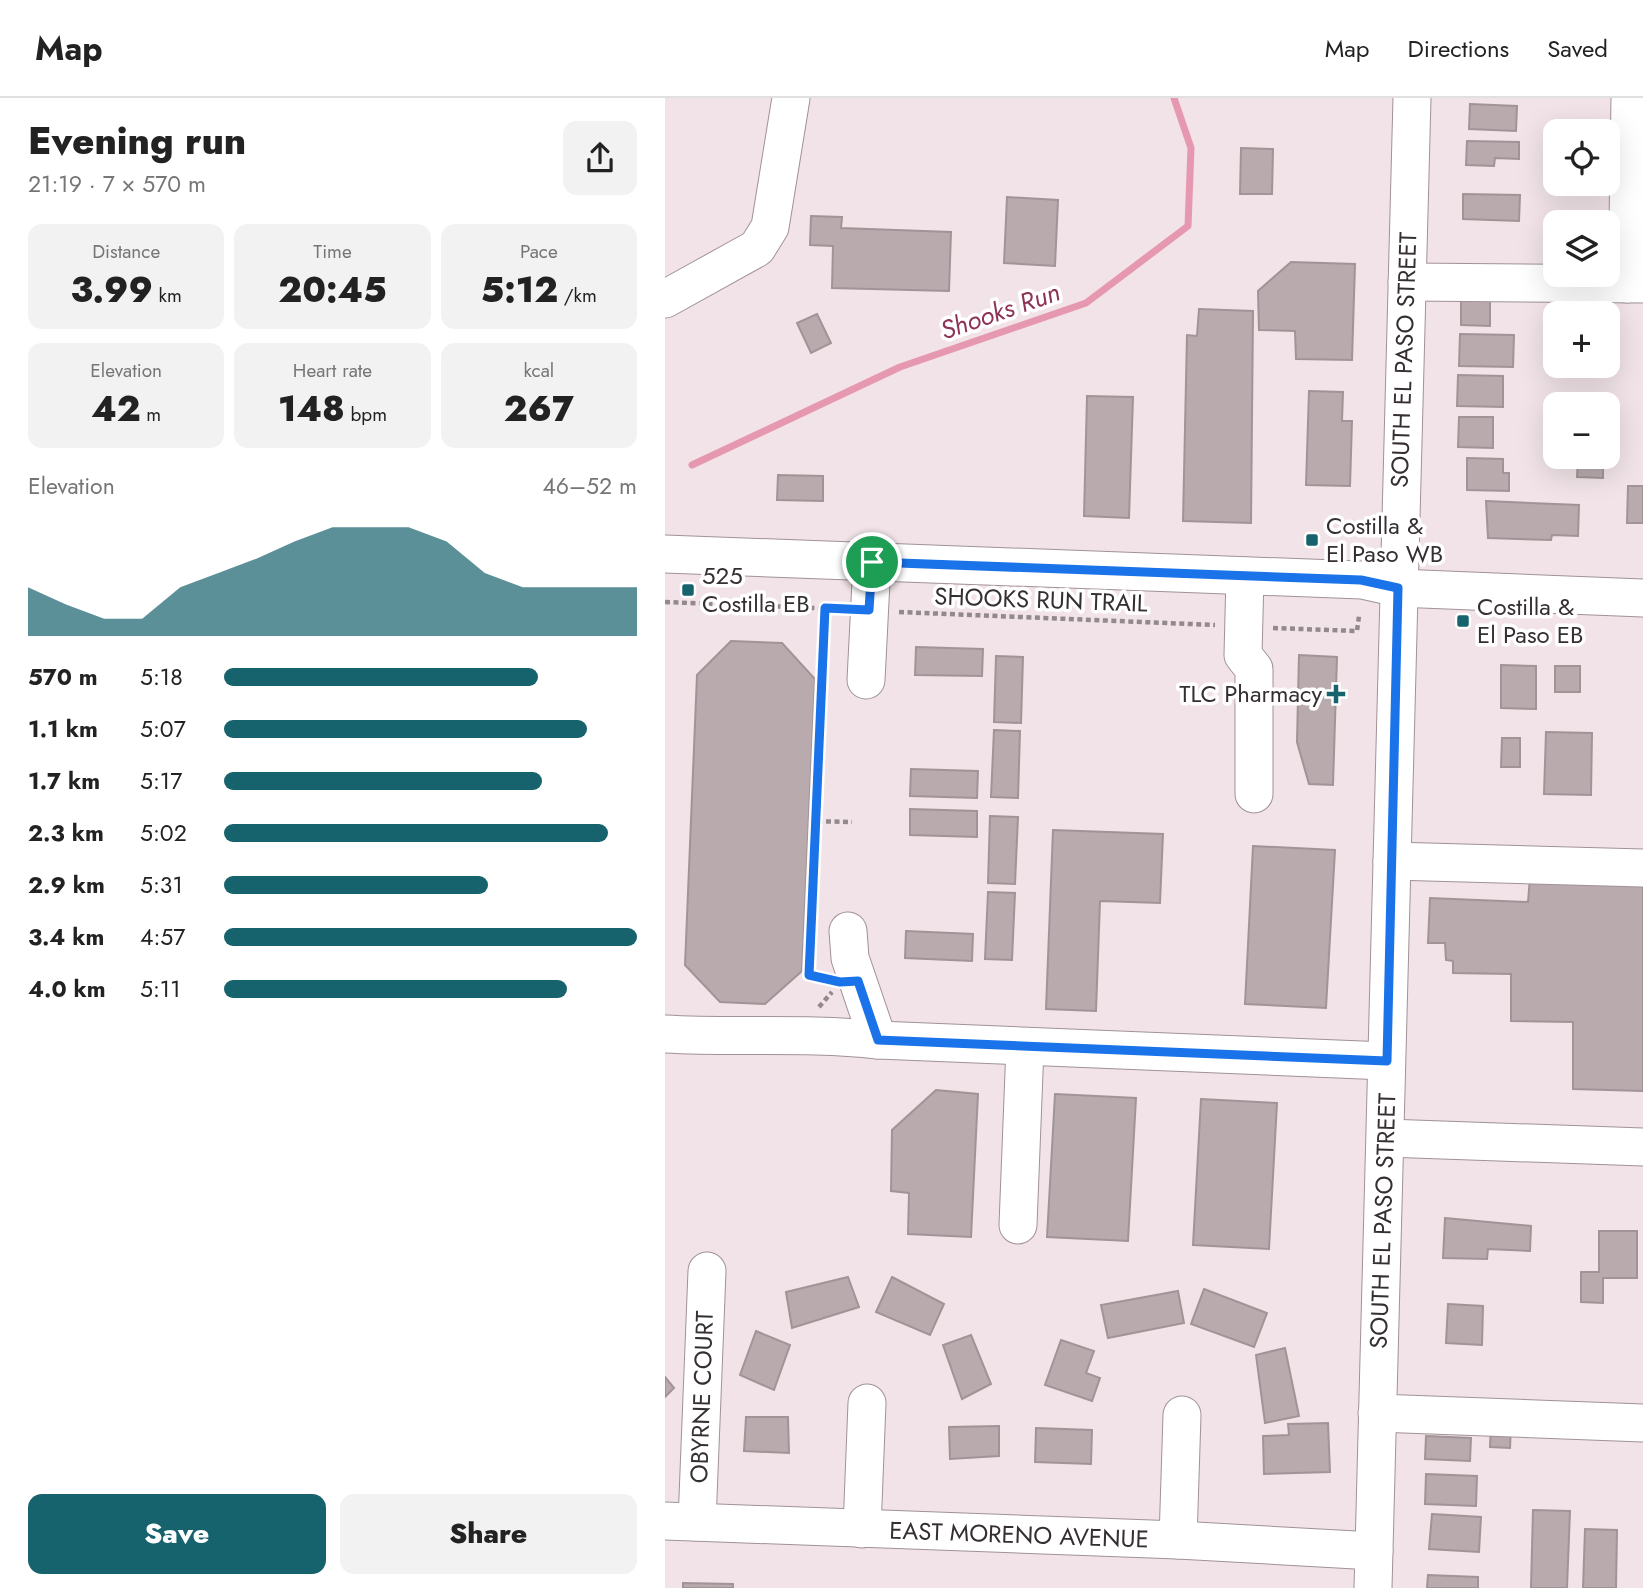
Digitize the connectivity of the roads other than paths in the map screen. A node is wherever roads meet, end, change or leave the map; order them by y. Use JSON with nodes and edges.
{"nodes":[{"id":1,"x":791,"y":98,"type":"edge"},
{"id":2,"x":1412,"y":98,"type":"edge"},
{"id":3,"x":1630,"y":98,"type":"edge"},
{"id":4,"x":1407,"y":282,"type":"junction"},
{"id":5,"x":1635,"y":284,"type":"edge"},
{"id":6,"x":665,"y":299,"type":"edge"},
{"id":7,"x":665,"y":554,"type":"edge"},
{"id":8,"x":872,"y":562,"type":"junction"},
{"id":9,"x":1245,"y":576,"type":"junction"},
{"id":10,"x":1398,"y":588,"type":"junction"},
{"id":11,"x":1643,"y":597,"type":"edge"},
{"id":12,"x":866,"y":680,"type":"dead end"},
{"id":13,"x":1254,"y":794,"type":"dead end"},
{"id":14,"x":1392,"y":861,"type":"junction"},
{"id":15,"x":1643,"y":869,"type":"edge"},
{"id":16,"x":848,"y":930,"type":"dead end"},
{"id":17,"x":665,"y":1034,"type":"edge"},
{"id":18,"x":878,"y":1040,"type":"junction"},
{"id":19,"x":1024,"y":1047,"type":"junction"},
{"id":20,"x":1387,"y":1061,"type":"junction"},
{"id":21,"x":1385,"y":1139,"type":"junction"},
{"id":22,"x":1643,"y":1147,"type":"edge"},
{"id":23,"x":1018,"y":1225,"type":"dead end"},
{"id":24,"x":707,"y":1271,"type":"dead end"},
{"id":25,"x":867,"y":1403,"type":"dead end"},
{"id":26,"x":1377,"y":1413,"type":"junction"},
{"id":27,"x":1182,"y":1415,"type":"dead end"},
{"id":28,"x":1643,"y":1423,"type":"edge"},
{"id":29,"x":681,"y":1522,"type":"edge"},
{"id":30,"x":862,"y":1529,"type":"junction"},
{"id":31,"x":1178,"y":1540,"type":"junction"},
{"id":32,"x":1374,"y":1551,"type":"junction"},
{"id":33,"x":1373,"y":1588,"type":"edge"}],
"edges":[{"from":1,"to":6,"type":"street"},
{"from":2,"to":4,"type":"street","name":"SOUTH EL PASO STREET"},
{"from":3,"to":5,"type":"street"},
{"from":4,"to":5,"type":"street"},
{"from":4,"to":10,"type":"street","name":"SOUTH EL PASO STREET"},
{"from":7,"to":8,"type":"street"},
{"from":8,"to":9,"type":"street"},
{"from":8,"to":12,"type":"street"},
{"from":9,"to":10,"type":"street"},
{"from":9,"to":13,"type":"street"},
{"from":10,"to":11,"type":"street"},
{"from":10,"to":14,"type":"street","name":"SOUTH EL PASO STREET"},
{"from":14,"to":15,"type":"street"},
{"from":14,"to":20,"type":"street","name":"SOUTH EL PASO STREET"},
{"from":16,"to":18,"type":"street"},
{"from":17,"to":18,"type":"street"},
{"from":18,"to":19,"type":"street"},
{"from":19,"to":20,"type":"street"},
{"from":19,"to":23,"type":"street"},
{"from":20,"to":21,"type":"street","name":"SOUTH EL PASO STREET"},
{"from":21,"to":22,"type":"street"},
{"from":21,"to":26,"type":"street","name":"SOUTH EL PASO STREET"},
{"from":24,"to":29,"type":"street","name":"OBYRNE COURT"},
{"from":25,"to":30,"type":"street"},
{"from":26,"to":28,"type":"street"},
{"from":26,"to":32,"type":"street","name":"SOUTH EL PASO STREET"},
{"from":27,"to":31,"type":"street"},
{"from":29,"to":30,"type":"street","name":"EAST MORENO AVENUE"},
{"from":30,"to":31,"type":"street","name":"EAST MORENO AVENUE"},
{"from":31,"to":32,"type":"street","name":"EAST MORENO AVENUE"},
{"from":32,"to":33,"type":"street","name":"SOUTH EL PASO STREET"}]}
